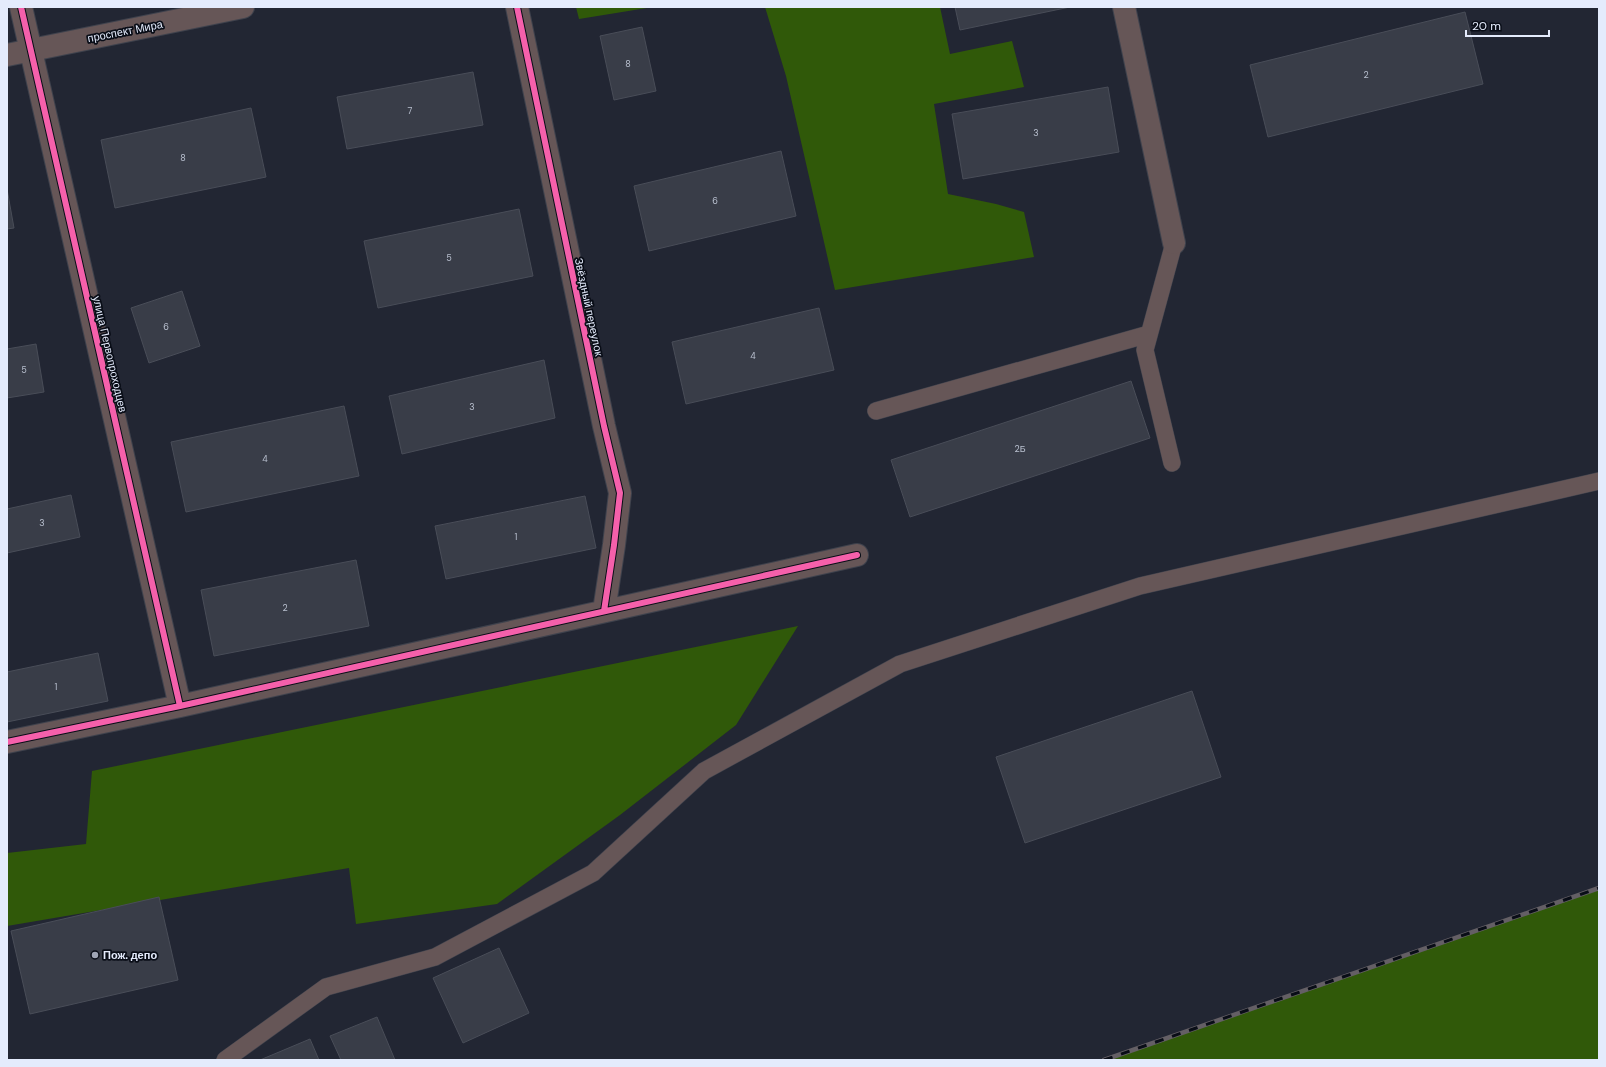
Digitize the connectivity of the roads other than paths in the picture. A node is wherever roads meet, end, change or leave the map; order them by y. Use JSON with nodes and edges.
{"nodes":[{"id":1,"x":20,"y":7,"type":"edge"},
{"id":2,"x":243,"y":7,"type":"edge"},
{"id":3,"x":517,"y":7,"type":"edge"},
{"id":4,"x":1124,"y":7,"type":"edge"},
{"id":5,"x":29,"y":50,"type":"junction"},
{"id":6,"x":7,"y":55,"type":"edge"},
{"id":7,"x":1174,"y":243,"type":"joint"},
{"id":8,"x":1149,"y":334,"type":"junction"},
{"id":9,"x":876,"y":411,"type":"dead end"},
{"id":10,"x":1172,"y":463,"type":"dead end"},
{"id":11,"x":1599,"y":481,"type":"edge"},
{"id":12,"x":857,"y":555,"type":"dead end"},
{"id":13,"x":604,"y":611,"type":"junction"},
{"id":14,"x":180,"y":706,"type":"junction"},
{"id":15,"x":7,"y":742,"type":"edge"},
{"id":16,"x":225,"y":1060,"type":"edge"}],
"edges":[{"from":1,"to":5,"type":"street","name":"улица Первопроходцев"},
{"from":2,"to":5,"type":"street","name":"проспект Мира"},
{"from":3,"to":13,"type":"street","name":"Звёздный переулок"},
{"from":4,"to":7,"type":"street"},
{"from":5,"to":6,"type":"street","name":"проспект Мира"},
{"from":5,"to":14,"type":"street","name":"улица Первопроходцев"},
{"from":7,"to":8,"type":"lane"},
{"from":8,"to":9,"type":"lane"},
{"from":8,"to":10,"type":"lane"},
{"from":11,"to":16,"type":"lane"},
{"from":12,"to":13,"type":"street"},
{"from":13,"to":14,"type":"street"},
{"from":14,"to":15,"type":"street"}]}
